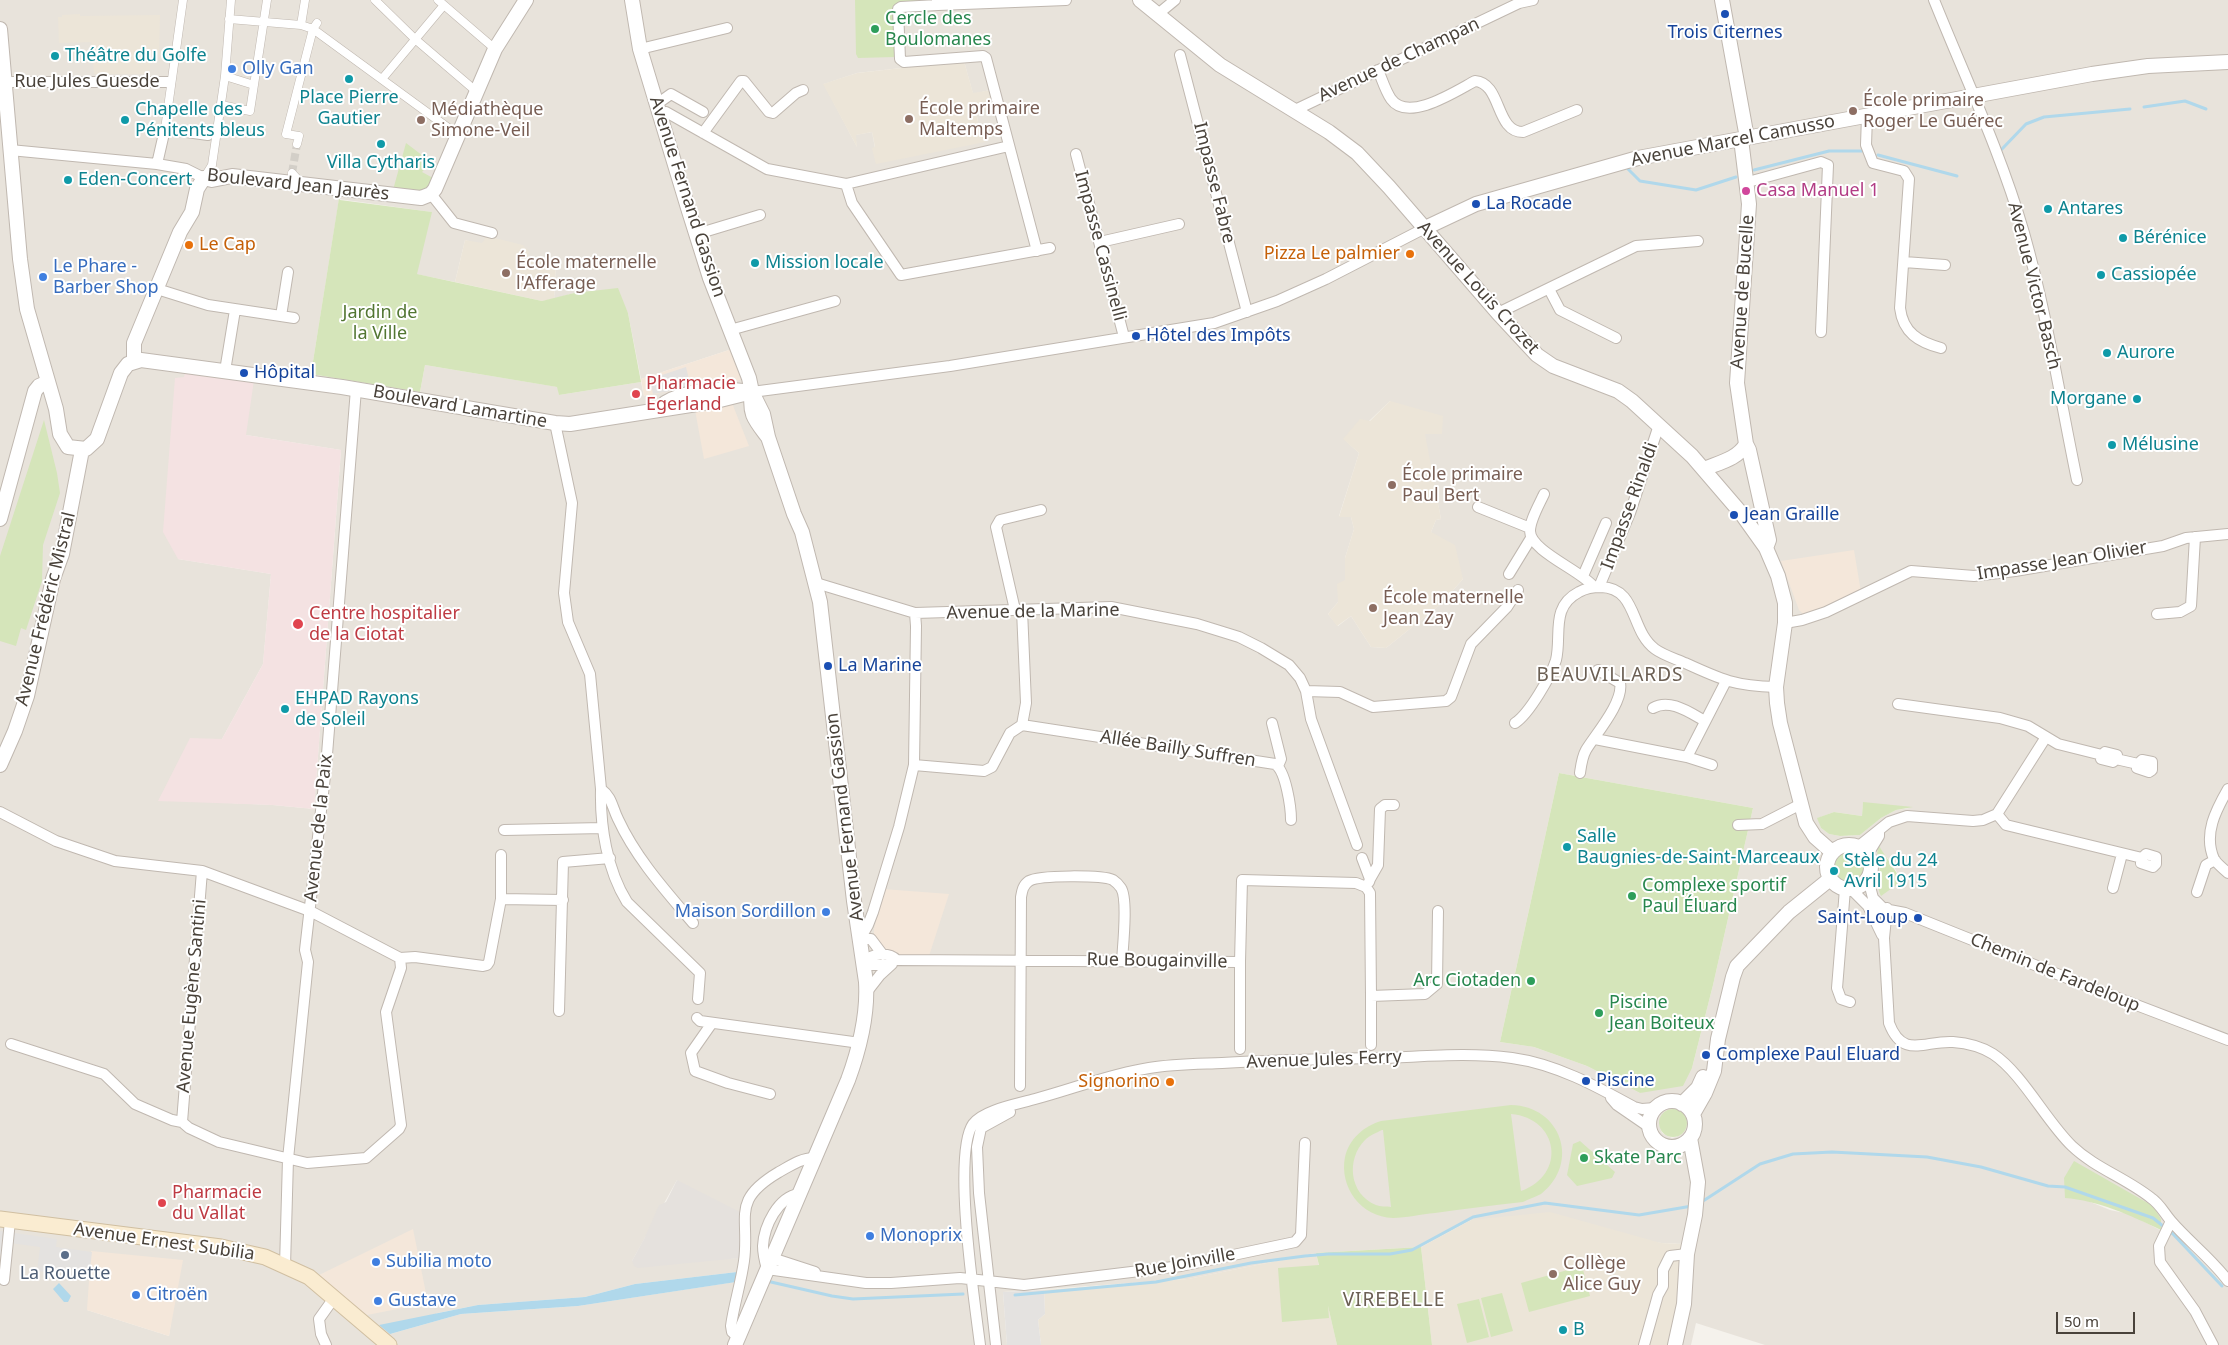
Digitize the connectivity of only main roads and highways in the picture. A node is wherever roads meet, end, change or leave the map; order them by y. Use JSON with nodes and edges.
{"nodes":[{"id":1,"x":5,"y":1220,"type":"edge"},
{"id":2,"x":389,"y":1345,"type":"edge"}],
"edges":[{"from":1,"to":2,"type":"main road","name":"Avenue Ernest Subilia"}]}
